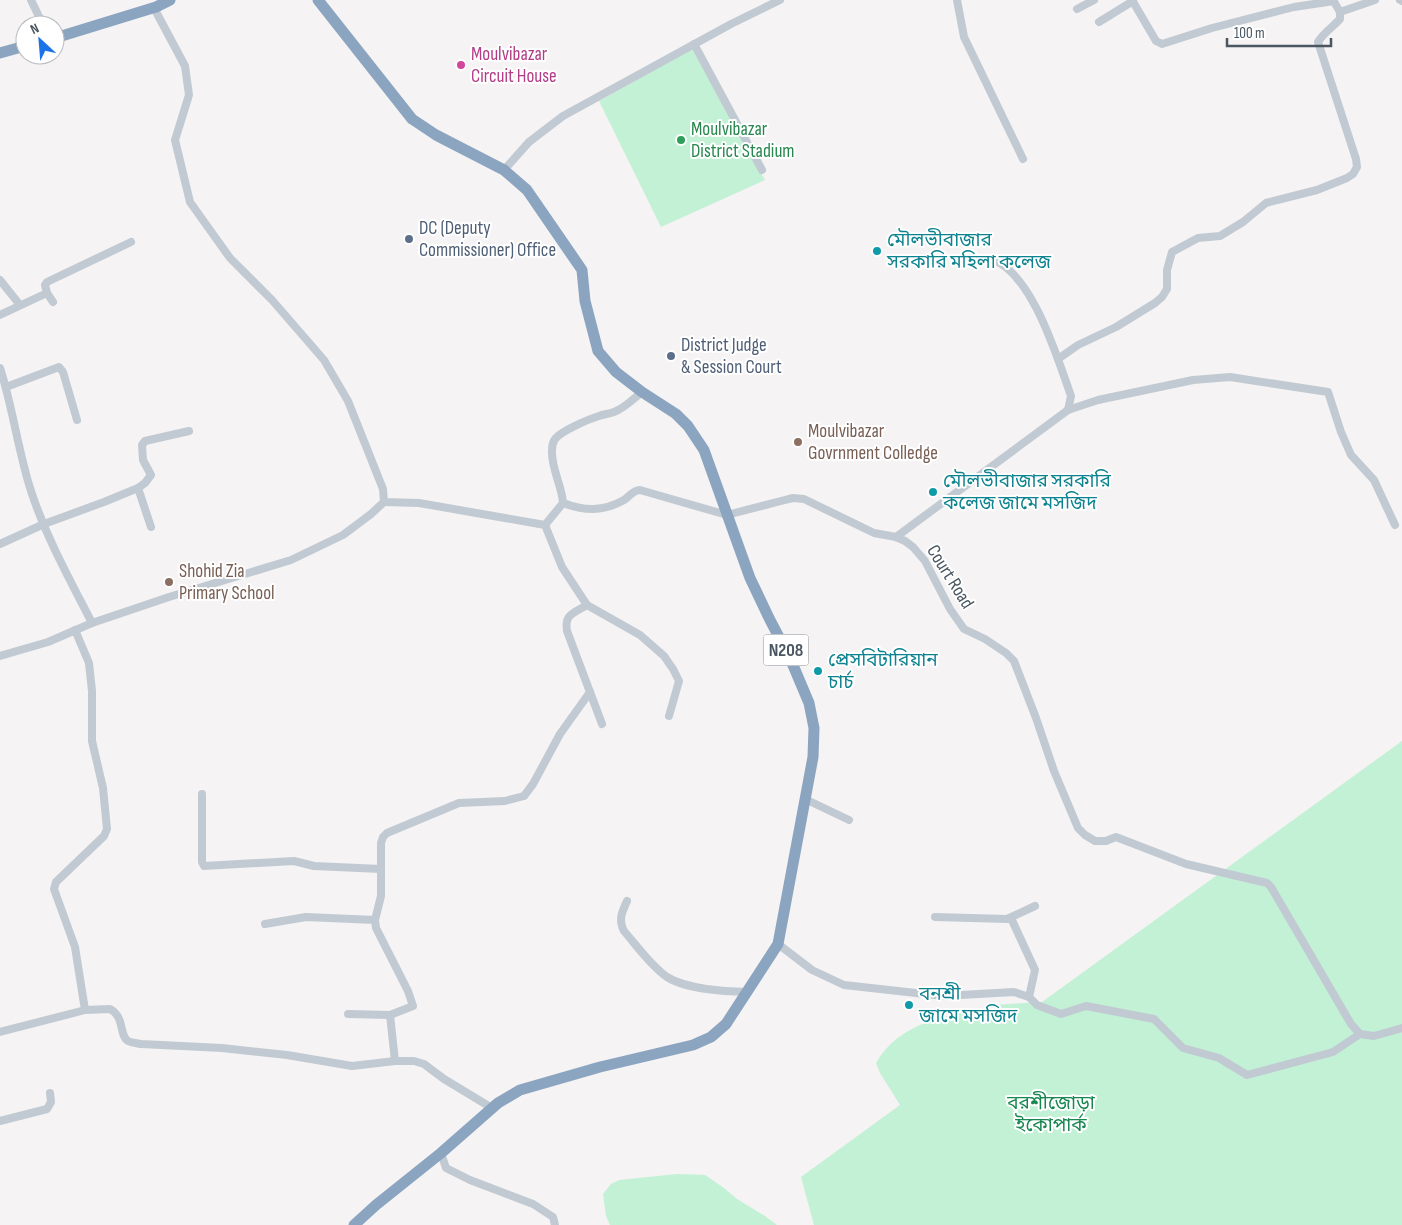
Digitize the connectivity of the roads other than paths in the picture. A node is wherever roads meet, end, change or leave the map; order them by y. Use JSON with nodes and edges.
{"nodes":[{"id":1,"x":31,"y":0,"type":"edge"},
{"id":2,"x":170,"y":0,"type":"edge"},
{"id":3,"x":318,"y":0,"type":"edge"},
{"id":4,"x":780,"y":0,"type":"edge"},
{"id":5,"x":957,"y":0,"type":"edge"},
{"id":6,"x":1094,"y":0,"type":"edge"},
{"id":7,"x":1375,"y":0,"type":"edge"},
{"id":8,"x":1132,"y":1,"type":"edge"},
{"id":9,"x":1333,"y":1,"type":"edge"},
{"id":10,"x":154,"y":8,"type":"junction"},
{"id":11,"x":1077,"y":9,"type":"dead end"},
{"id":12,"x":1340,"y":12,"type":"junction"},
{"id":13,"x":38,"y":15,"type":"edge"},
{"id":14,"x":1099,"y":22,"type":"dead end"},
{"id":15,"x":65,"y":35,"type":"edge"},
{"id":16,"x":694,"y":44,"type":"junction"},
{"id":17,"x":15,"y":49,"type":"edge"},
{"id":18,"x":0,"y":53,"type":"edge"},
{"id":19,"x":1022,"y":159,"type":"dead end"},
{"id":20,"x":504,"y":170,"type":"junction"},
{"id":21,"x":762,"y":170,"type":"dead end"},
{"id":22,"x":131,"y":242,"type":"dead end"},
{"id":23,"x":991,"y":259,"type":"dead end"},
{"id":24,"x":0,"y":280,"type":"edge"},
{"id":25,"x":48,"y":293,"type":"junction"},
{"id":26,"x":53,"y":302,"type":"dead end"},
{"id":27,"x":20,"y":305,"type":"junction"},
{"id":28,"x":0,"y":315,"type":"edge"},
{"id":29,"x":1058,"y":359,"type":"junction"},
{"id":30,"x":0,"y":368,"type":"edge"},
{"id":31,"x":4,"y":385,"type":"edge"},
{"id":32,"x":642,"y":392,"type":"junction"},
{"id":33,"x":1068,"y":410,"type":"junction"},
{"id":34,"x":77,"y":420,"type":"dead end"},
{"id":35,"x":189,"y":431,"type":"dead end"},
{"id":36,"x":138,"y":488,"type":"junction"},
{"id":37,"x":384,"y":502,"type":"junction"},
{"id":38,"x":563,"y":503,"type":"junction"},
{"id":39,"x":728,"y":515,"type":"junction"},
{"id":40,"x":44,"y":524,"type":"junction"},
{"id":41,"x":545,"y":525,"type":"junction"},
{"id":42,"x":1395,"y":525,"type":"dead end"},
{"id":43,"x":151,"y":527,"type":"dead end"},
{"id":44,"x":896,"y":537,"type":"junction"},
{"id":45,"x":0,"y":544,"type":"edge"},
{"id":46,"x":587,"y":605,"type":"junction"},
{"id":47,"x":92,"y":623,"type":"junction"},
{"id":48,"x":75,"y":630,"type":"junction"},
{"id":49,"x":0,"y":656,"type":"edge"},
{"id":50,"x":590,"y":692,"type":"junction"},
{"id":51,"x":669,"y":716,"type":"dead end"},
{"id":52,"x":602,"y":724,"type":"dead end"},
{"id":53,"x":202,"y":794,"type":"dead end"},
{"id":54,"x":805,"y":799,"type":"junction"},
{"id":55,"x":849,"y":820,"type":"dead end"},
{"id":56,"x":381,"y":869,"type":"junction"},
{"id":57,"x":627,"y":901,"type":"dead end"},
{"id":58,"x":1036,"y":906,"type":"dead end"},
{"id":59,"x":935,"y":917,"type":"dead end"},
{"id":60,"x":1011,"y":918,"type":"junction"},
{"id":61,"x":375,"y":920,"type":"junction"},
{"id":62,"x":266,"y":924,"type":"dead end"},
{"id":63,"x":778,"y":944,"type":"junction"},
{"id":64,"x":748,"y":992,"type":"junction"},
{"id":65,"x":1029,"y":997,"type":"junction"},
{"id":66,"x":85,"y":1010,"type":"junction"},
{"id":67,"x":348,"y":1014,"type":"dead end"},
{"id":68,"x":390,"y":1016,"type":"junction"},
{"id":69,"x":1402,"y":1028,"type":"edge"},
{"id":70,"x":0,"y":1032,"type":"edge"},
{"id":71,"x":1360,"y":1034,"type":"junction"},
{"id":72,"x":395,"y":1061,"type":"junction"},
{"id":73,"x":50,"y":1093,"type":"dead end"},
{"id":74,"x":492,"y":1108,"type":"junction"},
{"id":75,"x":0,"y":1121,"type":"edge"},
{"id":76,"x":441,"y":1153,"type":"junction"},
{"id":77,"x":354,"y":1225,"type":"edge"},
{"id":78,"x":555,"y":1225,"type":"edge"}],
"edges":[{"from":1,"to":13,"type":"street"},
{"from":2,"to":10,"type":"highway"},
{"from":3,"to":20,"type":"highway","number":"N208"},
{"from":4,"to":16,"type":"street"},
{"from":5,"to":19,"type":"street"},
{"from":6,"to":11,"type":"street"},
{"from":7,"to":12,"type":"street"},
{"from":8,"to":9,"type":"street"},
{"from":8,"to":14,"type":"street"},
{"from":9,"to":12,"type":"street"},
{"from":10,"to":15,"type":"highway"},
{"from":10,"to":37,"type":"street"},
{"from":12,"to":29,"type":"street"},
{"from":16,"to":20,"type":"street"},
{"from":16,"to":21,"type":"street"},
{"from":17,"to":18,"type":"highway"},
{"from":20,"to":32,"type":"highway","number":"N208"},
{"from":22,"to":25,"type":"street"},
{"from":23,"to":29,"type":"street"},
{"from":24,"to":27,"type":"street"},
{"from":25,"to":26,"type":"street"},
{"from":25,"to":27,"type":"street"},
{"from":27,"to":28,"type":"street"},
{"from":29,"to":33,"type":"street"},
{"from":30,"to":31,"type":"street"},
{"from":31,"to":34,"type":"street"},
{"from":31,"to":40,"type":"street"},
{"from":32,"to":38,"type":"street"},
{"from":32,"to":39,"type":"highway","number":"N208"},
{"from":33,"to":42,"type":"street"},
{"from":33,"to":44,"type":"street"},
{"from":35,"to":36,"type":"street"},
{"from":36,"to":40,"type":"street"},
{"from":36,"to":43,"type":"street"},
{"from":37,"to":41,"type":"street"},
{"from":37,"to":47,"type":"street"},
{"from":38,"to":39,"type":"street"},
{"from":38,"to":41,"type":"street"},
{"from":39,"to":44,"type":"street","name":"Court Road"},
{"from":39,"to":54,"type":"highway","number":"N208"},
{"from":40,"to":45,"type":"street"},
{"from":40,"to":47,"type":"street"},
{"from":41,"to":46,"type":"street"},
{"from":44,"to":71,"type":"street","name":"Court Road"},
{"from":46,"to":50,"type":"street"},
{"from":46,"to":51,"type":"street"},
{"from":47,"to":48,"type":"street"},
{"from":48,"to":49,"type":"street"},
{"from":48,"to":66,"type":"street"},
{"from":50,"to":52,"type":"street"},
{"from":50,"to":56,"type":"street"},
{"from":53,"to":56,"type":"street"},
{"from":54,"to":55,"type":"street"},
{"from":54,"to":63,"type":"highway","number":"N208"},
{"from":56,"to":61,"type":"street"},
{"from":57,"to":64,"type":"street"},
{"from":58,"to":60,"type":"street"},
{"from":59,"to":60,"type":"street"},
{"from":60,"to":65,"type":"street"},
{"from":61,"to":62,"type":"street"},
{"from":61,"to":68,"type":"street"},
{"from":63,"to":64,"type":"highway","number":"N208"},
{"from":63,"to":65,"type":"street"},
{"from":64,"to":74,"type":"highway","number":"N208"},
{"from":65,"to":71,"type":"street"},
{"from":66,"to":70,"type":"street"},
{"from":66,"to":72,"type":"street"},
{"from":67,"to":68,"type":"street"},
{"from":68,"to":72,"type":"street"},
{"from":69,"to":71,"type":"street"},
{"from":72,"to":74,"type":"street"},
{"from":73,"to":75,"type":"street"},
{"from":74,"to":76,"type":"highway","number":"N208"},
{"from":76,"to":77,"type":"highway","number":"N208"},
{"from":76,"to":78,"type":"street"}]}
